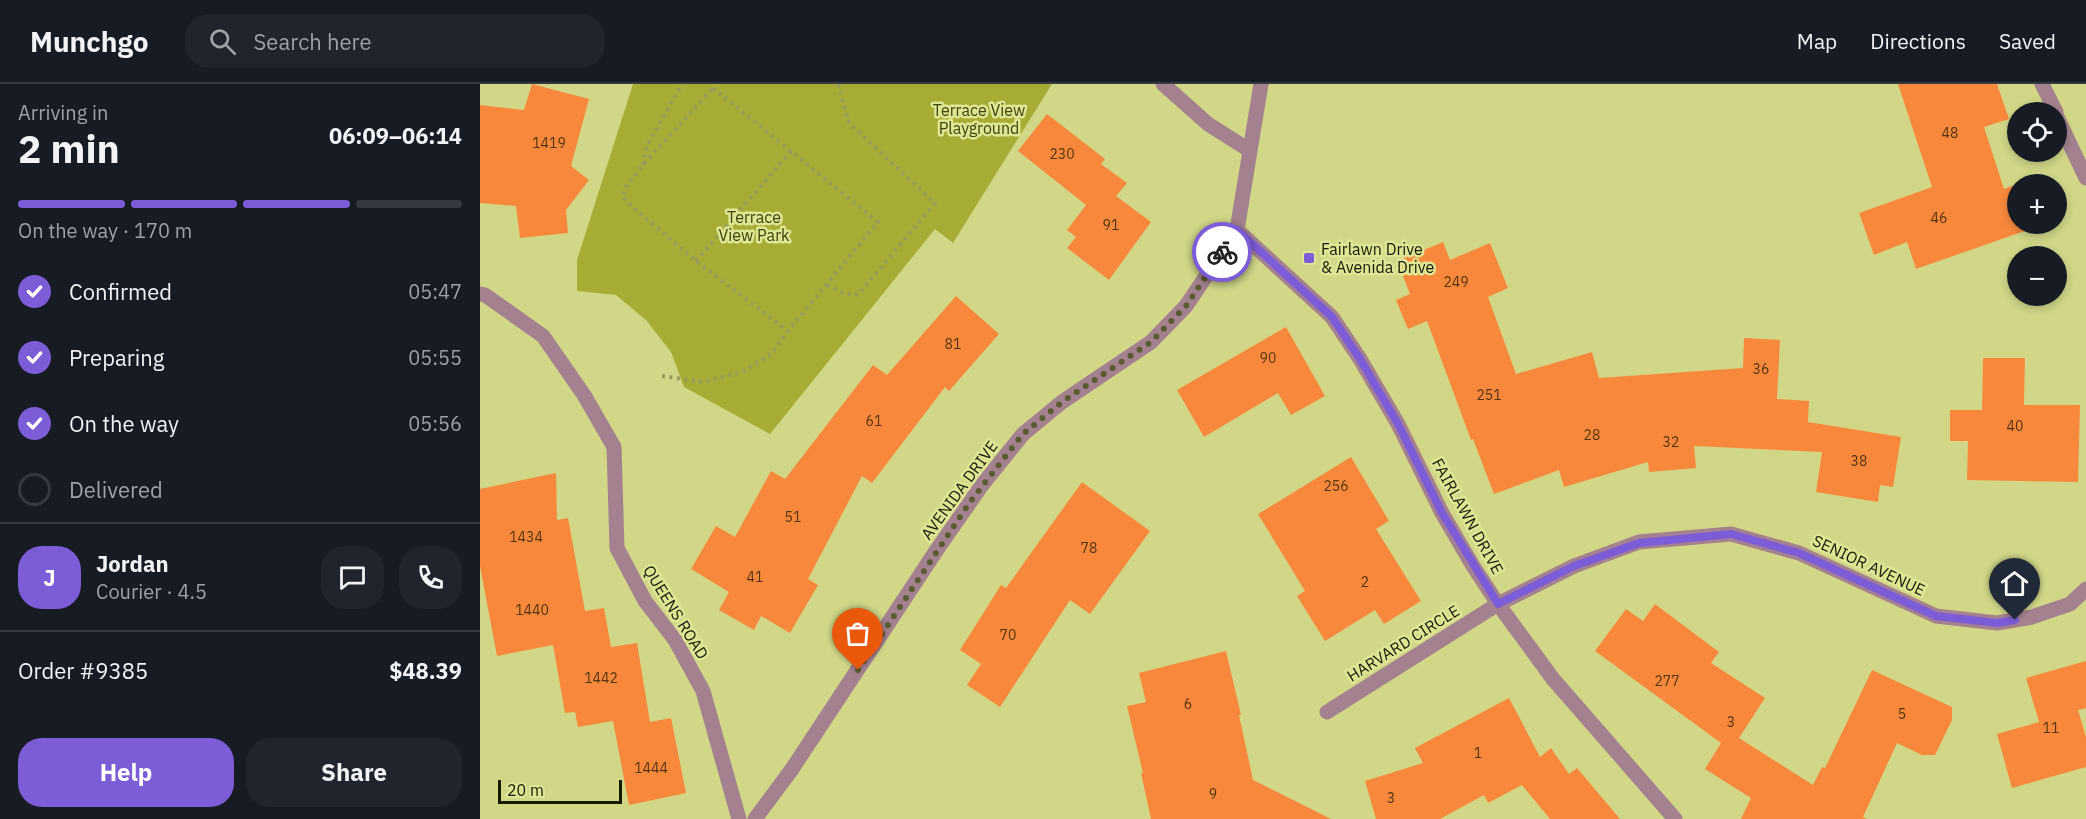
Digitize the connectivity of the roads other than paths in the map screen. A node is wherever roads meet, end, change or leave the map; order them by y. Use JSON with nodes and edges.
{"nodes":[{"id":1,"x":1163,"y":84,"type":"edge"},
{"id":2,"x":1261,"y":84,"type":"edge"},
{"id":3,"x":2042,"y":84,"type":"edge"},
{"id":4,"x":2050,"y":102,"type":"edge"},
{"id":5,"x":2067,"y":137,"type":"edge"},
{"id":6,"x":1249,"y":150,"type":"junction"},
{"id":7,"x":2086,"y":178,"type":"edge"},
{"id":8,"x":1237,"y":230,"type":"junction"},
{"id":9,"x":480,"y":294,"type":"edge"},
{"id":10,"x":2086,"y":589,"type":"edge"},
{"id":11,"x":1498,"y":604,"type":"junction"},
{"id":12,"x":1327,"y":712,"type":"dead end"},
{"id":13,"x":739,"y":819,"type":"edge"},
{"id":14,"x":755,"y":819,"type":"edge"},
{"id":15,"x":1675,"y":819,"type":"edge"}],
"edges":[{"from":1,"to":6,"type":"street"},
{"from":2,"to":6,"type":"street","name":"AVENIDA DRIVE"},
{"from":3,"to":4,"type":"street"},
{"from":5,"to":7,"type":"street"},
{"from":6,"to":8,"type":"street","name":"AVENIDA DRIVE"},
{"from":8,"to":11,"type":"street","name":"FAIRLAWN DRIVE"},
{"from":8,"to":14,"type":"street","name":"AVENIDA DRIVE"},
{"from":9,"to":13,"type":"street","name":"QUEENS ROAD"},
{"from":10,"to":11,"type":"street","name":"SENIOR AVENUE"},
{"from":11,"to":12,"type":"street","name":"HARVARD CIRCLE"},
{"from":11,"to":15,"type":"street","name":"FAIRLAWN DRIVE"}]}
